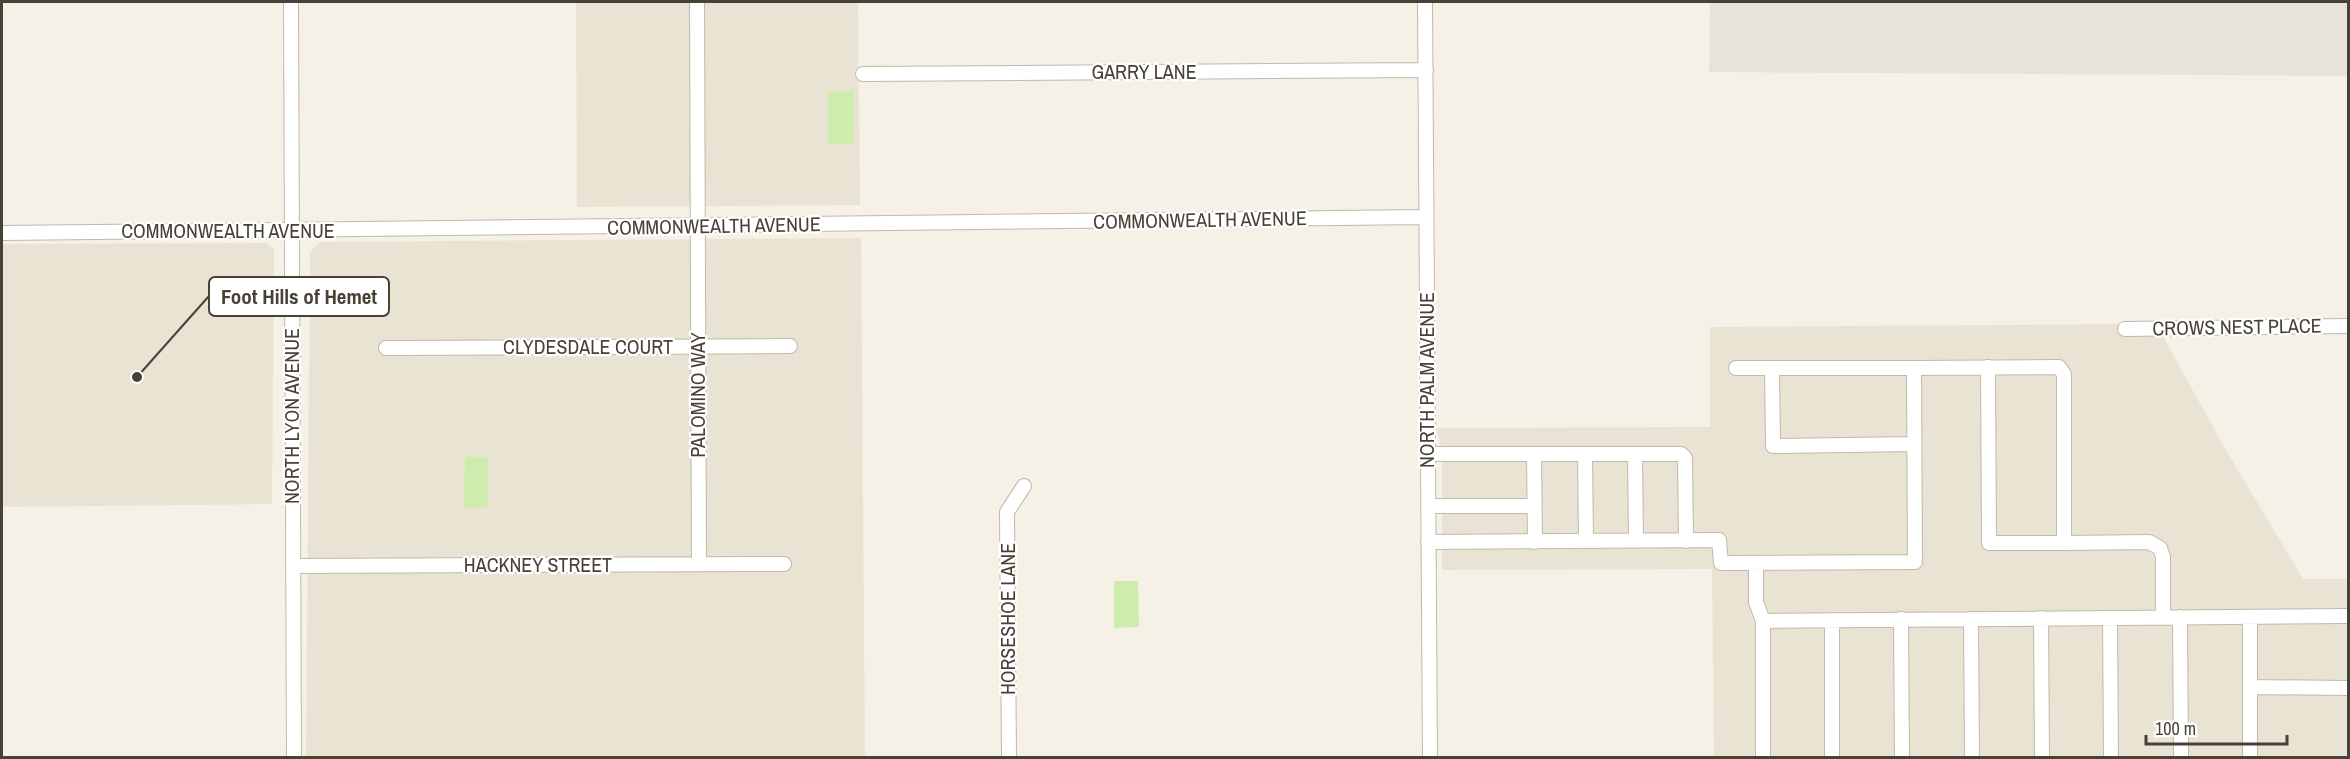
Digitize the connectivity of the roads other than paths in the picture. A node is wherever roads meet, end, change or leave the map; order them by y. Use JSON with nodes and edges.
{"nodes":[{"id":1,"x":291,"y":2,"type":"edge"},
{"id":2,"x":697,"y":2,"type":"edge"},
{"id":3,"x":1425,"y":2,"type":"edge"},
{"id":4,"x":1425,"y":70,"type":"junction"},
{"id":5,"x":863,"y":74,"type":"dead end"},
{"id":6,"x":1426,"y":217,"type":"junction"},
{"id":7,"x":698,"y":226,"type":"junction"},
{"id":8,"x":291,"y":231,"type":"junction"},
{"id":9,"x":2,"y":233,"type":"edge"},
{"id":10,"x":2349,"y":326,"type":"edge"},
{"id":11,"x":2125,"y":328,"type":"dead end"},
{"id":12,"x":698,"y":346,"type":"junction"},
{"id":13,"x":790,"y":346,"type":"dead end"},
{"id":14,"x":386,"y":348,"type":"dead end"},
{"id":15,"x":1988,"y":367,"type":"junction"},
{"id":16,"x":1736,"y":368,"type":"dead end"},
{"id":17,"x":1772,"y":368,"type":"junction"},
{"id":18,"x":1914,"y":368,"type":"junction"},
{"id":19,"x":1914,"y":444,"type":"junction"},
{"id":20,"x":1428,"y":454,"type":"junction"},
{"id":21,"x":1534,"y":454,"type":"junction"},
{"id":22,"x":1585,"y":454,"type":"junction"},
{"id":23,"x":1635,"y":454,"type":"junction"},
{"id":24,"x":1024,"y":486,"type":"dead end"},
{"id":25,"x":1428,"y":506,"type":"junction"},
{"id":26,"x":1534,"y":506,"type":"junction"},
{"id":27,"x":1586,"y":541,"type":"junction"},
{"id":28,"x":1636,"y":541,"type":"junction"},
{"id":29,"x":1686,"y":541,"type":"junction"},
{"id":30,"x":1428,"y":542,"type":"junction"},
{"id":31,"x":1535,"y":542,"type":"junction"},
{"id":32,"x":2064,"y":543,"type":"junction"},
{"id":33,"x":1756,"y":563,"type":"junction"},
{"id":34,"x":699,"y":564,"type":"junction"},
{"id":35,"x":784,"y":564,"type":"dead end"},
{"id":36,"x":293,"y":566,"type":"junction"},
{"id":37,"x":2250,"y":616,"type":"junction"},
{"id":38,"x":2349,"y":616,"type":"edge"},
{"id":39,"x":2163,"y":617,"type":"junction"},
{"id":40,"x":2180,"y":617,"type":"junction"},
{"id":41,"x":2040,"y":618,"type":"junction"},
{"id":42,"x":2110,"y":618,"type":"junction"},
{"id":43,"x":1901,"y":619,"type":"junction"},
{"id":44,"x":1971,"y":619,"type":"junction"},
{"id":45,"x":1832,"y":620,"type":"junction"},
{"id":46,"x":1763,"y":621,"type":"junction"},
{"id":47,"x":2250,"y":687,"type":"junction"},
{"id":48,"x":2349,"y":688,"type":"edge"},
{"id":49,"x":294,"y":758,"type":"edge"},
{"id":50,"x":1009,"y":758,"type":"edge"},
{"id":51,"x":1430,"y":758,"type":"edge"},
{"id":52,"x":1763,"y":758,"type":"edge"},
{"id":53,"x":1832,"y":758,"type":"edge"},
{"id":54,"x":1902,"y":758,"type":"edge"},
{"id":55,"x":1972,"y":758,"type":"edge"},
{"id":56,"x":2042,"y":758,"type":"edge"},
{"id":57,"x":2111,"y":758,"type":"edge"},
{"id":58,"x":2181,"y":758,"type":"edge"},
{"id":59,"x":2250,"y":758,"type":"edge"}],
"edges":[{"from":1,"to":8,"type":"street","name":"NORTH LYON AVENUE"},
{"from":2,"to":7,"type":"street","name":"PALOMINO WAY"},
{"from":3,"to":4,"type":"street","name":"NORTH PALM AVENUE"},
{"from":4,"to":5,"type":"street","name":"GARRY LANE"},
{"from":4,"to":6,"type":"street","name":"NORTH PALM AVENUE"},
{"from":6,"to":7,"type":"street","name":"COMMONWEALTH AVENUE"},
{"from":6,"to":20,"type":"street","name":"NORTH PALM AVENUE"},
{"from":7,"to":8,"type":"street","name":"COMMONWEALTH AVENUE"},
{"from":7,"to":12,"type":"street","name":"PALOMINO WAY"},
{"from":8,"to":9,"type":"street","name":"COMMONWEALTH AVENUE"},
{"from":8,"to":36,"type":"street","name":"NORTH LYON AVENUE"},
{"from":10,"to":11,"type":"street","name":"CROWS NEST PLACE"},
{"from":12,"to":13,"type":"street","name":"CLYDESDALE COURT"},
{"from":12,"to":14,"type":"street","name":"CLYDESDALE COURT"},
{"from":12,"to":34,"type":"street","name":"PALOMINO WAY"},
{"from":15,"to":18,"type":"street"},
{"from":15,"to":32,"type":"street"},
{"from":15,"to":32,"type":"street"},
{"from":16,"to":17,"type":"street"},
{"from":17,"to":18,"type":"street"},
{"from":17,"to":19,"type":"street"},
{"from":18,"to":19,"type":"street"},
{"from":19,"to":33,"type":"street"},
{"from":20,"to":21,"type":"street"},
{"from":20,"to":25,"type":"street","name":"NORTH PALM AVENUE"},
{"from":21,"to":22,"type":"street"},
{"from":21,"to":26,"type":"street"},
{"from":22,"to":23,"type":"street"},
{"from":22,"to":27,"type":"street"},
{"from":23,"to":28,"type":"street"},
{"from":23,"to":29,"type":"street"},
{"from":24,"to":50,"type":"street","name":"HORSESHOE LANE"},
{"from":25,"to":26,"type":"street"},
{"from":25,"to":30,"type":"street","name":"NORTH PALM AVENUE"},
{"from":26,"to":31,"type":"street"},
{"from":27,"to":28,"type":"street"},
{"from":27,"to":31,"type":"street"},
{"from":28,"to":29,"type":"street"},
{"from":29,"to":33,"type":"street"},
{"from":30,"to":31,"type":"street"},
{"from":30,"to":51,"type":"street","name":"NORTH PALM AVENUE"},
{"from":32,"to":39,"type":"street"},
{"from":33,"to":46,"type":"street"},
{"from":34,"to":35,"type":"street","name":"HACKNEY STREET"},
{"from":34,"to":36,"type":"street","name":"HACKNEY STREET"},
{"from":36,"to":49,"type":"street","name":"NORTH LYON AVENUE"},
{"from":37,"to":38,"type":"street"},
{"from":37,"to":40,"type":"street"},
{"from":37,"to":47,"type":"street"},
{"from":39,"to":40,"type":"street"},
{"from":39,"to":42,"type":"street"},
{"from":40,"to":58,"type":"street"},
{"from":41,"to":42,"type":"street"},
{"from":41,"to":44,"type":"street"},
{"from":41,"to":56,"type":"street"},
{"from":42,"to":57,"type":"street"},
{"from":43,"to":44,"type":"street"},
{"from":43,"to":45,"type":"street"},
{"from":43,"to":54,"type":"street"},
{"from":44,"to":55,"type":"street"},
{"from":45,"to":46,"type":"street"},
{"from":45,"to":53,"type":"street"},
{"from":46,"to":52,"type":"street"},
{"from":47,"to":48,"type":"street"},
{"from":47,"to":59,"type":"street"}]}
